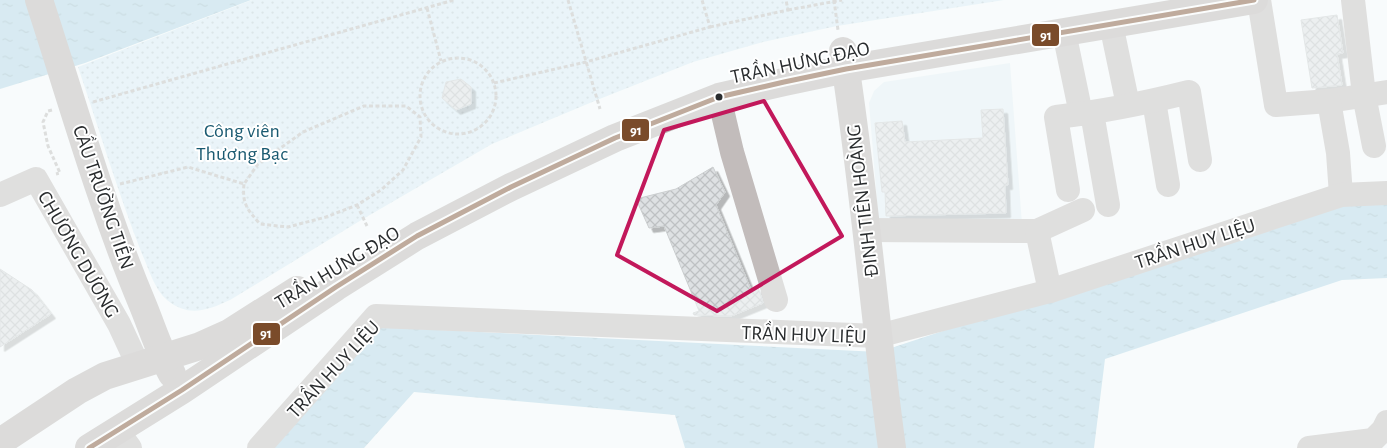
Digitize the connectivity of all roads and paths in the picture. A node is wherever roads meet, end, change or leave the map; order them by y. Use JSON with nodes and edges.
{"nodes":[{"id":1,"x":39,"y":0,"type":"edge"},
{"id":2,"x":454,"y":0,"type":"edge"},
{"id":3,"x":568,"y":0,"type":"edge"},
{"id":4,"x":702,"y":0,"type":"edge"},
{"id":5,"x":786,"y":0,"type":"edge"},
{"id":6,"x":842,"y":0,"type":"edge"},
{"id":7,"x":1147,"y":0,"type":"edge"},
{"id":8,"x":1254,"y":0,"type":"edge"},
{"id":9,"x":1259,"y":0,"type":"edge"},
{"id":10,"x":1352,"y":0,"type":"edge"},
{"id":11,"x":834,"y":1,"type":"edge"},
{"id":12,"x":427,"y":8,"type":"junction"},
{"id":13,"x":788,"y":10,"type":"junction"},
{"id":14,"x":1111,"y":24,"type":"junction"},
{"id":15,"x":710,"y":27,"type":"junction"},
{"id":16,"x":1064,"y":32,"type":"junction"},
{"id":17,"x":843,"y":52,"type":"junction"},
{"id":18,"x":441,"y":61,"type":"junction"},
{"id":19,"x":586,"y":62,"type":"junction"},
{"id":20,"x":494,"y":83,"type":"junction"},
{"id":21,"x":1376,"y":93,"type":"edge"},
{"id":22,"x":720,"y":98,"type":"junction"},
{"id":23,"x":1154,"y":101,"type":"junction"},
{"id":24,"x":1329,"y":101,"type":"junction"},
{"id":25,"x":87,"y":103,"type":"dead end"},
{"id":26,"x":1128,"y":105,"type":"junction"},
{"id":27,"x":58,"y":109,"type":"dead end"},
{"id":28,"x":600,"y":109,"type":"dead end"},
{"id":29,"x":1087,"y":114,"type":"junction"},
{"id":30,"x":422,"y":116,"type":"junction"},
{"id":31,"x":1381,"y":146,"type":"edge"},
{"id":32,"x":1338,"y":153,"type":"junction"},
{"id":33,"x":1200,"y":160,"type":"dead end"},
{"id":34,"x":36,"y":179,"type":"junction"},
{"id":35,"x":105,"y":184,"type":"junction"},
{"id":36,"x":244,"y":184,"type":"junction"},
{"id":37,"x":1168,"y":185,"type":"dead end"},
{"id":38,"x":1068,"y":190,"type":"dead end"},
{"id":39,"x":1387,"y":193,"type":"edge"},
{"id":40,"x":0,"y":195,"type":"edge"},
{"id":41,"x":1341,"y":195,"type":"junction"},
{"id":42,"x":357,"y":205,"type":"junction"},
{"id":43,"x":1108,"y":205,"type":"dead end"},
{"id":44,"x":1083,"y":210,"type":"dead end"},
{"id":45,"x":366,"y":226,"type":"dead end"},
{"id":46,"x":867,"y":230,"type":"junction"},
{"id":47,"x":1037,"y":231,"type":"junction"},
{"id":48,"x":1050,"y":291,"type":"junction"},
{"id":49,"x":776,"y":300,"type":"dead end"},
{"id":50,"x":878,"y":344,"type":"junction"},
{"id":51,"x":150,"y":361,"type":"junction"},
{"id":52,"x":182,"y":390,"type":"junction"},
{"id":53,"x":1385,"y":433,"type":"edge"},
{"id":54,"x":123,"y":439,"type":"edge"},
{"id":55,"x":0,"y":442,"type":"edge"},
{"id":56,"x":89,"y":448,"type":"edge"},
{"id":57,"x":259,"y":448,"type":"edge"},
{"id":58,"x":892,"y":448,"type":"edge"},
{"id":59,"x":1309,"y":448,"type":"edge"}],
"edges":[{"from":1,"to":35,"type":"main road","name":"CẦU TRƯỜNG TIỀN"},
{"from":2,"to":12,"type":"path"},
{"from":3,"to":19,"type":"path"},
{"from":4,"to":15,"type":"path"},
{"from":5,"to":13,"type":"path"},
{"from":6,"to":11,"type":"path"},
{"from":7,"to":17,"type":"main road","name":"TRẦN HƯNG ĐẠO"},
{"from":8,"to":14,"type":"main road","name":"TRẦN HƯNG ĐẠO"},
{"from":9,"to":24,"type":"street"},
{"from":10,"to":21,"type":"street"},
{"from":11,"to":13,"type":"path"},
{"from":11,"to":17,"type":"path"},
{"from":12,"to":18,"type":"path"},
{"from":12,"to":25,"type":"path"},
{"from":13,"to":15,"type":"path"},
{"from":14,"to":16,"type":"main road","name":"TRẦN HƯNG ĐẠO"},
{"from":14,"to":26,"type":"street"},
{"from":15,"to":19,"type":"path"},
{"from":16,"to":17,"type":"main road","name":"TRẦN HƯNG ĐẠO"},
{"from":16,"to":29,"type":"street"},
{"from":17,"to":22,"type":"main road","name":"TRẦN HƯNG ĐẠO"},
{"from":17,"to":46,"type":"main road","name":"ĐINH TIÊN HOÀNG"},
{"from":17,"to":51,"type":"main road","name":"TRẦN HƯNG ĐẠO"},
{"from":18,"to":20,"type":"path"},
{"from":18,"to":30,"type":"path"},
{"from":19,"to":20,"type":"path"},
{"from":19,"to":28,"type":"path"},
{"from":20,"to":30,"type":"path"},
{"from":21,"to":24,"type":"street"},
{"from":21,"to":31,"type":"street"},
{"from":22,"to":49,"type":"street"},
{"from":22,"to":52,"type":"main road","name":"TRẦN HƯNG ĐẠO"},
{"from":23,"to":26,"type":"street"},
{"from":23,"to":33,"type":"street"},
{"from":23,"to":37,"type":"street"},
{"from":24,"to":32,"type":"street"},
{"from":26,"to":29,"type":"street"},
{"from":27,"to":34,"type":"path"},
{"from":29,"to":38,"type":"street"},
{"from":29,"to":43,"type":"street"},
{"from":30,"to":36,"type":"path"},
{"from":30,"to":42,"type":"path"},
{"from":31,"to":32,"type":"street"},
{"from":32,"to":41,"type":"street"},
{"from":34,"to":40,"type":"street","name":"CHƯƠNG DƯƠNG"},
{"from":34,"to":51,"type":"street","name":"CHƯƠNG DƯƠNG"},
{"from":35,"to":36,"type":"path"},
{"from":35,"to":51,"type":"main road","name":"CẦU TRƯỜNG TIỀN"},
{"from":36,"to":42,"type":"path"},
{"from":39,"to":41,"type":"street","name":"TRẦN HUY LIỆU"},
{"from":41,"to":48,"type":"street","name":"TRẦN HUY LIỆU"},
{"from":42,"to":45,"type":"path"},
{"from":44,"to":47,"type":"street"},
{"from":46,"to":47,"type":"street"},
{"from":46,"to":50,"type":"main road","name":"ĐINH TIÊN HOÀNG"},
{"from":47,"to":48,"type":"street"},
{"from":48,"to":50,"type":"street","name":"TRẦN HUY LIỆU"},
{"from":50,"to":57,"type":"street","name":"TRẦN HUY LIỆU"},
{"from":50,"to":58,"type":"main road","name":"ĐINH TIÊN HOÀNG"},
{"from":51,"to":52,"type":"main road","name":"CẦU TRƯỜNG TIỀN"},
{"from":51,"to":55,"type":"main road","name":"TRẦN HƯNG ĐẠO"},
{"from":52,"to":54,"type":"main road","name":"TRẦN HƯNG ĐẠO"},
{"from":53,"to":59,"type":"street"},
{"from":54,"to":56,"type":"main road","name":"TRẦN HƯNG ĐẠO"}]}
